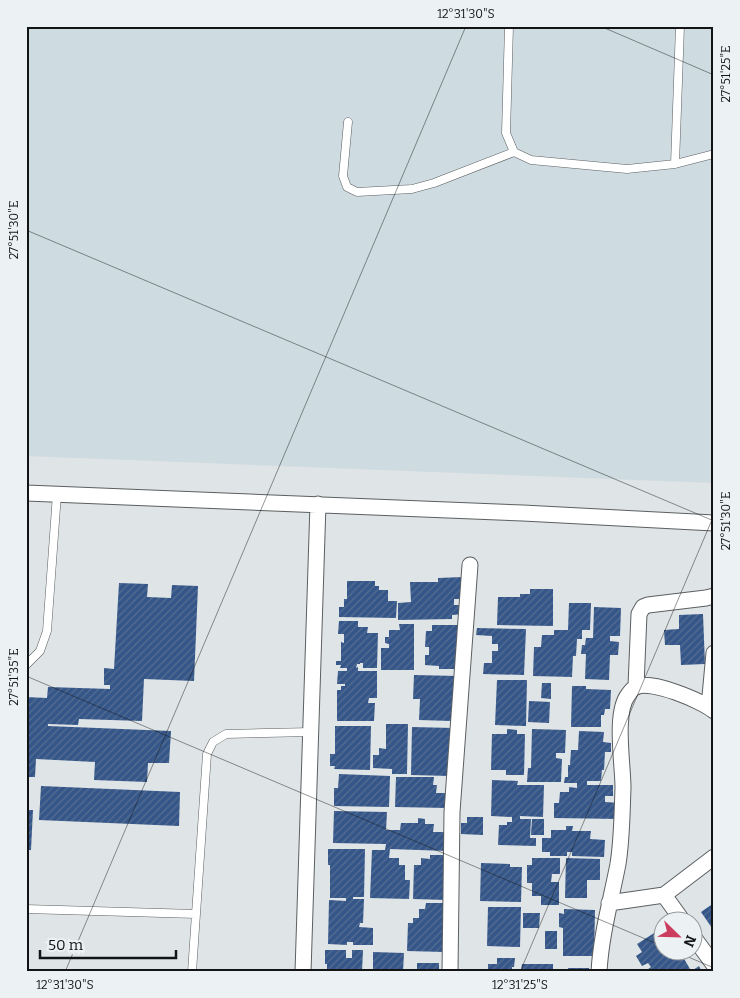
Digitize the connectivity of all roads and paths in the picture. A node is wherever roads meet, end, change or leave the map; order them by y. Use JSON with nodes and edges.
{"nodes":[{"id":1,"x":509,"y":26,"type":"edge"},
{"id":2,"x":680,"y":26,"type":"edge"},
{"id":3,"x":348,"y":122,"type":"dead end"},
{"id":4,"x":514,"y":152,"type":"junction"},
{"id":5,"x":714,"y":154,"type":"edge"},
{"id":6,"x":675,"y":164,"type":"junction"},
{"id":7,"x":26,"y":493,"type":"edge"},
{"id":8,"x":56,"y":494,"type":"junction"},
{"id":9,"x":318,"y":504,"type":"junction"},
{"id":10,"x":714,"y":523,"type":"edge"},
{"id":11,"x":470,"y":565,"type":"dead end"},
{"id":12,"x":714,"y":596,"type":"edge"},
{"id":13,"x":714,"y":653,"type":"edge"},
{"id":14,"x":26,"y":665,"type":"edge"},
{"id":15,"x":636,"y":686,"type":"junction"},
{"id":16,"x":712,"y":709,"type":"edge"},
{"id":17,"x":311,"y":732,"type":"junction"},
{"id":18,"x":714,"y":857,"type":"edge"},
{"id":19,"x":664,"y":895,"type":"junction"},
{"id":20,"x":609,"y":903,"type":"junction"},
{"id":21,"x":26,"y":909,"type":"edge"},
{"id":22,"x":675,"y":910,"type":"edge"},
{"id":23,"x":196,"y":914,"type":"junction"},
{"id":24,"x":702,"y":949,"type":"edge"},
{"id":25,"x":714,"y":966,"type":"edge"},
{"id":26,"x":192,"y":972,"type":"edge"},
{"id":27,"x":303,"y":972,"type":"edge"},
{"id":28,"x":450,"y":972,"type":"edge"},
{"id":29,"x":599,"y":972,"type":"edge"}],
"edges":[{"from":1,"to":4,"type":"lane"},
{"from":2,"to":6,"type":"lane"},
{"from":3,"to":4,"type":"lane"},
{"from":4,"to":6,"type":"lane"},
{"from":5,"to":6,"type":"lane"},
{"from":7,"to":8,"type":"street"},
{"from":8,"to":9,"type":"street"},
{"from":8,"to":14,"type":"lane"},
{"from":9,"to":10,"type":"street"},
{"from":9,"to":17,"type":"street"},
{"from":11,"to":28,"type":"street"},
{"from":12,"to":15,"type":"street"},
{"from":13,"to":16,"type":"street"},
{"from":15,"to":16,"type":"street"},
{"from":15,"to":20,"type":"street"},
{"from":17,"to":23,"type":"lane"},
{"from":17,"to":27,"type":"street"},
{"from":18,"to":19,"type":"street"},
{"from":19,"to":20,"type":"street"},
{"from":19,"to":22,"type":"street"},
{"from":20,"to":29,"type":"street"},
{"from":21,"to":23,"type":"lane"},
{"from":23,"to":26,"type":"lane"},
{"from":24,"to":25,"type":"street"}]}
